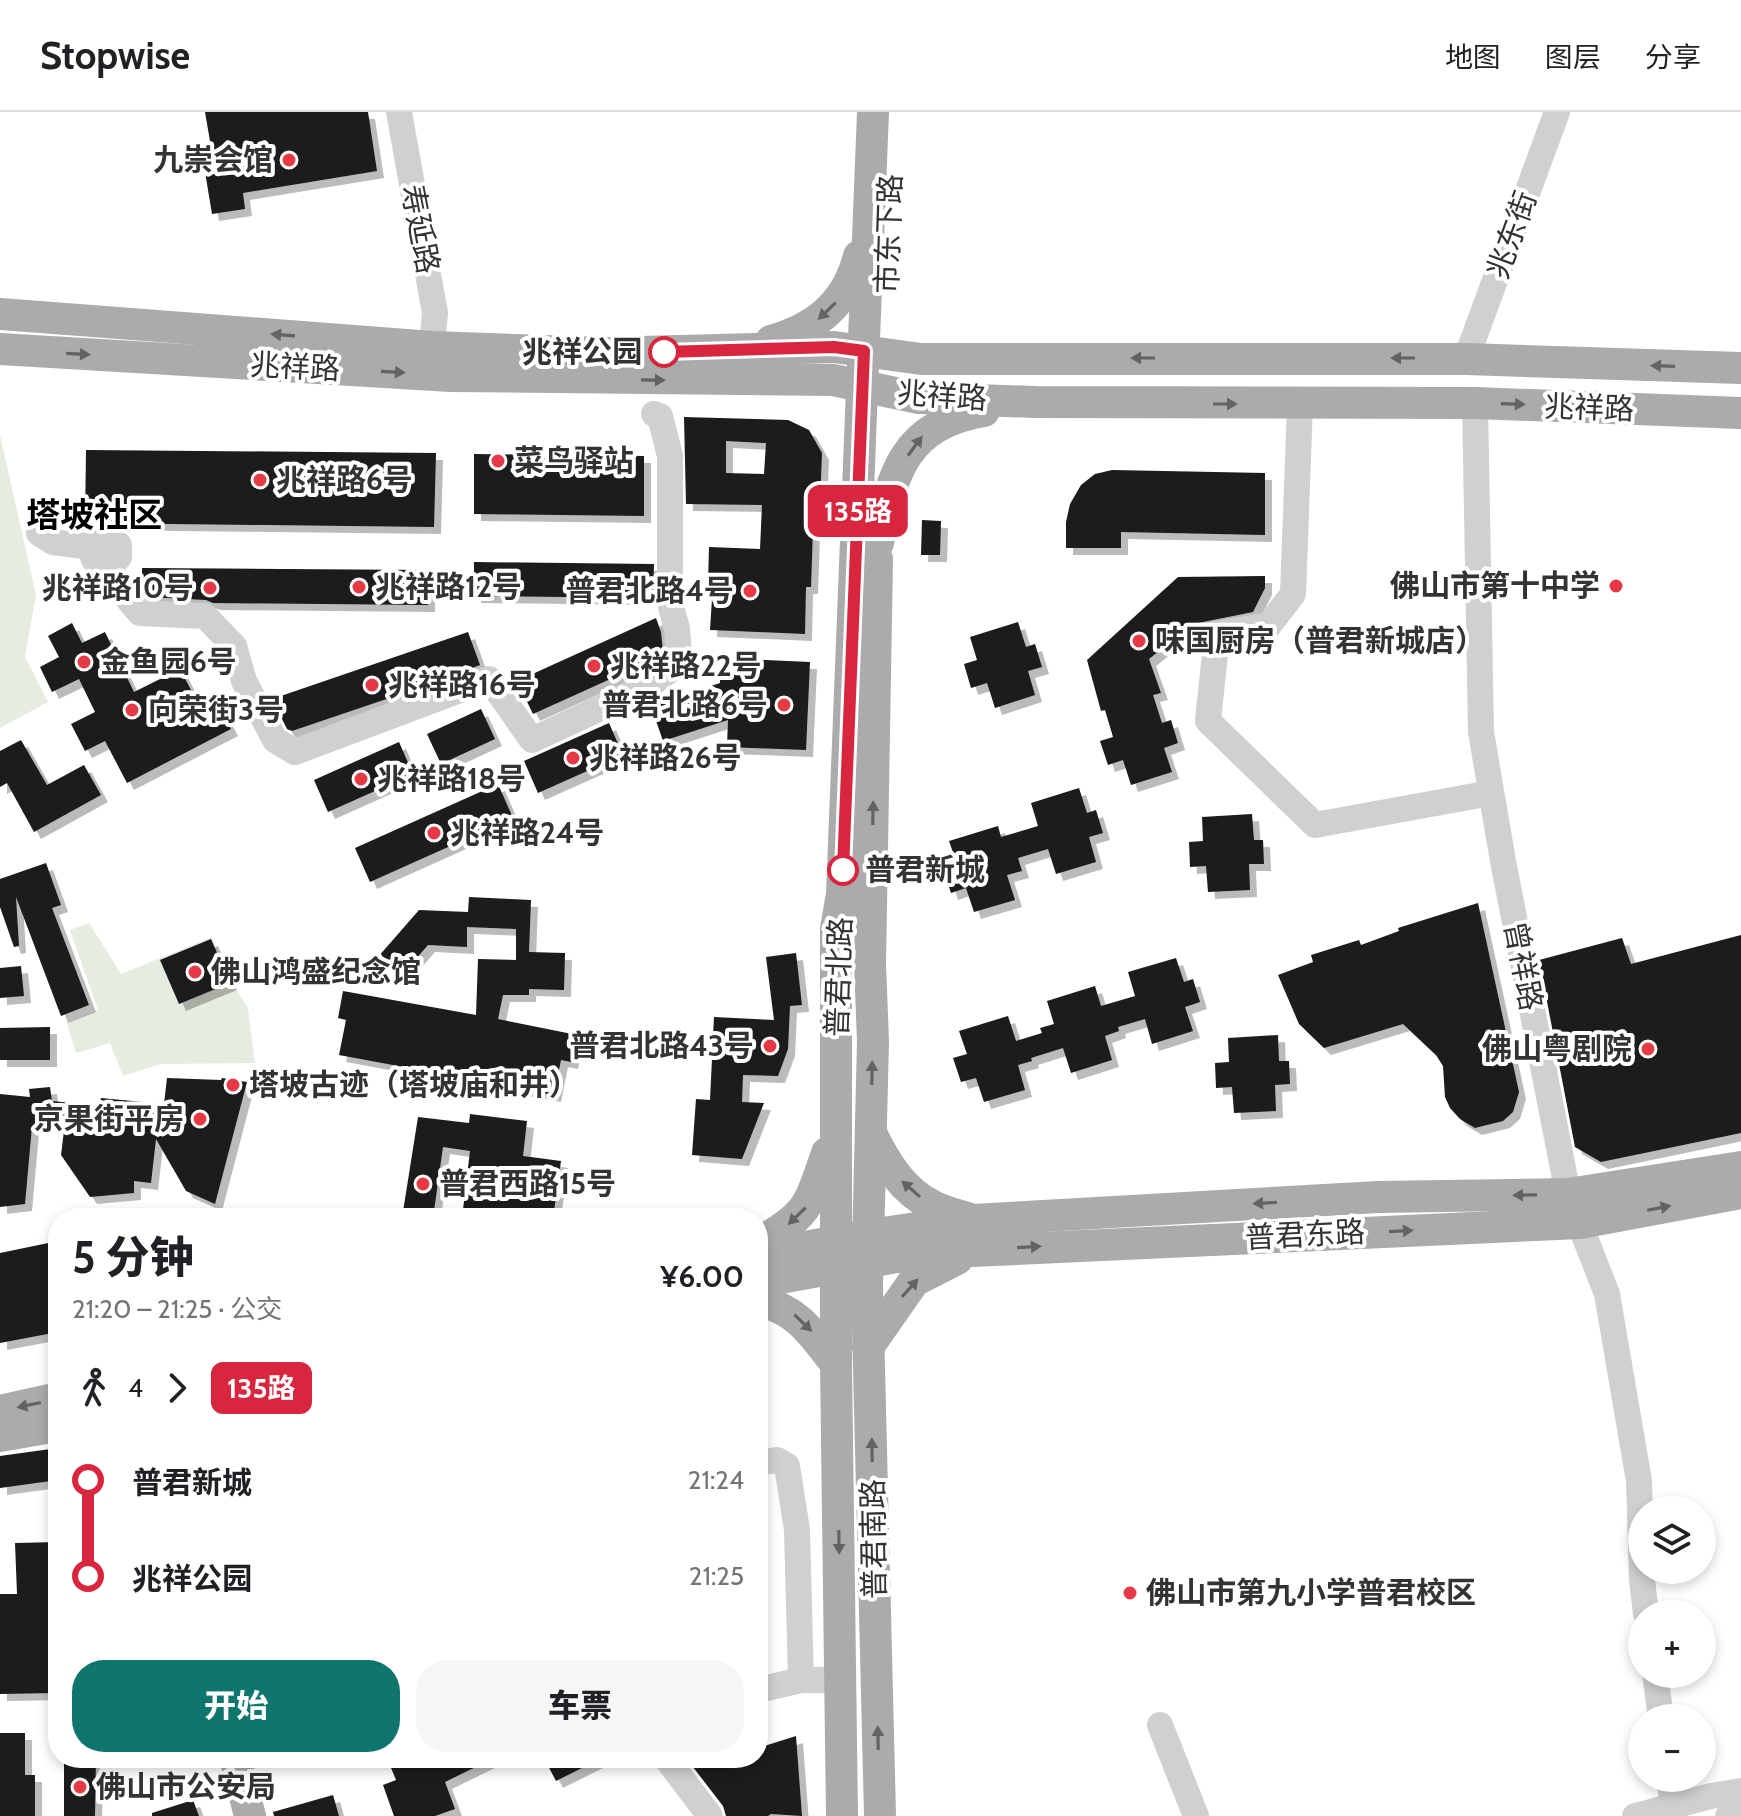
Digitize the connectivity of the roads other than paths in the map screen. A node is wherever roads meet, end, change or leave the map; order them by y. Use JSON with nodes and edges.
{"nodes":[{"id":1,"x":399,"y":112,"type":"edge"},
{"id":2,"x":873,"y":112,"type":"edge"},
{"id":3,"x":894,"y":112,"type":"edge"},
{"id":4,"x":1557,"y":112,"type":"edge"},
{"id":5,"x":869,"y":217,"type":"junction"},
{"id":6,"x":0,"y":314,"type":"edge"},
{"id":7,"x":432,"y":347,"type":"junction"},
{"id":8,"x":0,"y":349,"type":"edge"},
{"id":9,"x":725,"y":350,"type":"junction"},
{"id":10,"x":874,"y":353,"type":"junction"},
{"id":11,"x":1466,"y":359,"type":"junction"},
{"id":12,"x":1741,"y":368,"type":"edge"},
{"id":13,"x":873,"y":389,"type":"junction"},
{"id":14,"x":1035,"y":402,"type":"junction"},
{"id":15,"x":1475,"y":403,"type":"junction"},
{"id":16,"x":1300,"y":405,"type":"junction"},
{"id":17,"x":1741,"y":413,"type":"edge"},
{"id":18,"x":654,"y":414,"type":"dead end"},
{"id":19,"x":39,"y":533,"type":"dead end"},
{"id":20,"x":878,"y":543,"type":"junction"},
{"id":21,"x":1491,"y":793,"type":"junction"},
{"id":22,"x":837,"y":1123,"type":"junction"},
{"id":23,"x":871,"y":1133,"type":"junction"},
{"id":24,"x":1741,"y":1167,"type":"edge"},
{"id":25,"x":1741,"y":1193,"type":"edge"},
{"id":26,"x":1574,"y":1208,"type":"junction"},
{"id":27,"x":972,"y":1235,"type":"junction"},
{"id":28,"x":768,"y":1238,"type":"edge"},
{"id":29,"x":868,"y":1249,"type":"junction"},
{"id":30,"x":836,"y":1255,"type":"junction"},
{"id":31,"x":768,"y":1256,"type":"edge"},
{"id":32,"x":768,"y":1279,"type":"edge"},
{"id":33,"x":768,"y":1304,"type":"edge"},
{"id":34,"x":868,"y":1347,"type":"junction"},
{"id":35,"x":836,"y":1364,"type":"junction"},
{"id":36,"x":48,"y":1400,"type":"edge"},
{"id":37,"x":0,"y":1411,"type":"edge"},
{"id":38,"x":48,"y":1428,"type":"edge"},
{"id":39,"x":0,"y":1436,"type":"edge"},
{"id":40,"x":768,"y":1461,"type":"edge"},
{"id":41,"x":1644,"y":1600,"type":"edge"},
{"id":42,"x":801,"y":1680,"type":"junction"},
{"id":43,"x":842,"y":1680,"type":"junction"},
{"id":44,"x":768,"y":1688,"type":"edge"},
{"id":45,"x":1160,"y":1725,"type":"dead end"},
{"id":46,"x":238,"y":1768,"type":"edge"},
{"id":47,"x":674,"y":1768,"type":"edge"},
{"id":48,"x":1741,"y":1791,"type":"edge"},
{"id":49,"x":1674,"y":1811,"type":"edge"},
{"id":50,"x":1741,"y":1813,"type":"edge"},
{"id":51,"x":250,"y":1816,"type":"edge"},
{"id":52,"x":710,"y":1816,"type":"edge"},
{"id":53,"x":842,"y":1816,"type":"edge"},
{"id":54,"x":880,"y":1816,"type":"edge"},
{"id":55,"x":1196,"y":1816,"type":"edge"},
{"id":56,"x":1635,"y":1816,"type":"edge"},
{"id":57,"x":1728,"y":1816,"type":"edge"}],
"edges":[{"from":1,"to":7,"type":"street","name":"寿延路"},
{"from":2,"to":5,"type":"main road","name":"市东下路"},
{"from":3,"to":10,"type":"main road","name":"市东下路"},
{"from":4,"to":11,"type":"street","name":"兆东街"},
{"from":5,"to":9,"type":"main road","one_way":true},
{"from":5,"to":10,"type":"main road","name":"市东下路"},
{"from":7,"to":6,"type":"main road","name":"兆祥路","one_way":true},
{"from":7,"to":9,"type":"main road","name":"兆祥路"},
{"from":8,"to":13,"type":"main road","name":"兆祥路","one_way":true},
{"from":9,"to":10,"type":"main road","name":"兆祥路"},
{"from":11,"to":10,"type":"main road","name":"兆祥路","one_way":true},
{"from":10,"to":13,"type":"main road","name":"普君北路"},
{"from":12,"to":11,"type":"main road","name":"兆祥路","one_way":true},
{"from":13,"to":14,"type":"main road","name":"兆祥路"},
{"from":13,"to":20,"type":"main road","name":"普君北路"},
{"from":13,"to":22,"type":"main road","name":"普君北路"},
{"from":14,"to":16,"type":"main road","name":"兆祥路","one_way":true},
{"from":20,"to":14,"type":"main road","one_way":true},
{"from":15,"to":16,"type":"main road","name":"兆祥路"},
{"from":15,"to":17,"type":"main road","name":"兆祥路","one_way":true},
{"from":15,"to":21,"type":"street","name":"曾祥路"},
{"from":16,"to":21,"type":"street"},
{"from":18,"to":19,"type":"street"},
{"from":23,"to":20,"type":"main road","name":"普君北路","one_way":true},
{"from":21,"to":26,"type":"street","name":"曾祥路"},
{"from":22,"to":28,"type":"main road","one_way":true},
{"from":22,"to":30,"type":"main road","name":"普君北路"},
{"from":27,"to":23,"type":"main road","one_way":true},
{"from":23,"to":29,"type":"main road","name":"普君北路"},
{"from":24,"to":26,"type":"main road","name":"普君东路"},
{"from":26,"to":25,"type":"main road","name":"普君东路","one_way":true},
{"from":26,"to":27,"type":"main road","name":"普君东路"},
{"from":26,"to":41,"type":"street","name":"曾祥路"},
{"from":27,"to":29,"type":"main road","name":"普君东路"},
{"from":34,"to":27,"type":"main road","one_way":true},
{"from":29,"to":30,"type":"main road","name":"普君东路"},
{"from":29,"to":34,"type":"main road","name":"普君南路"},
{"from":30,"to":31,"type":"main road"},
{"from":30,"to":32,"type":"main road"},
{"from":30,"to":35,"type":"main road","name":"普君南路"},
{"from":33,"to":35,"type":"main road","one_way":true},
{"from":54,"to":34,"type":"main road","name":"普君南路","one_way":true},
{"from":35,"to":43,"type":"main road","name":"普君南路","one_way":true},
{"from":36,"to":37,"type":"main road","one_way":true},
{"from":38,"to":39,"type":"main road"},
{"from":40,"to":42,"type":"street"},
{"from":42,"to":43,"type":"street"},
{"from":42,"to":44,"type":"street"},
{"from":43,"to":53,"type":"main road","name":"普君南路"},
{"from":45,"to":55,"type":"street"},
{"from":46,"to":51,"type":"main road"},
{"from":47,"to":52,"type":"street"},
{"from":48,"to":49,"type":"street"},
{"from":49,"to":56,"type":"street"},
{"from":50,"to":57,"type":"street"}]}
